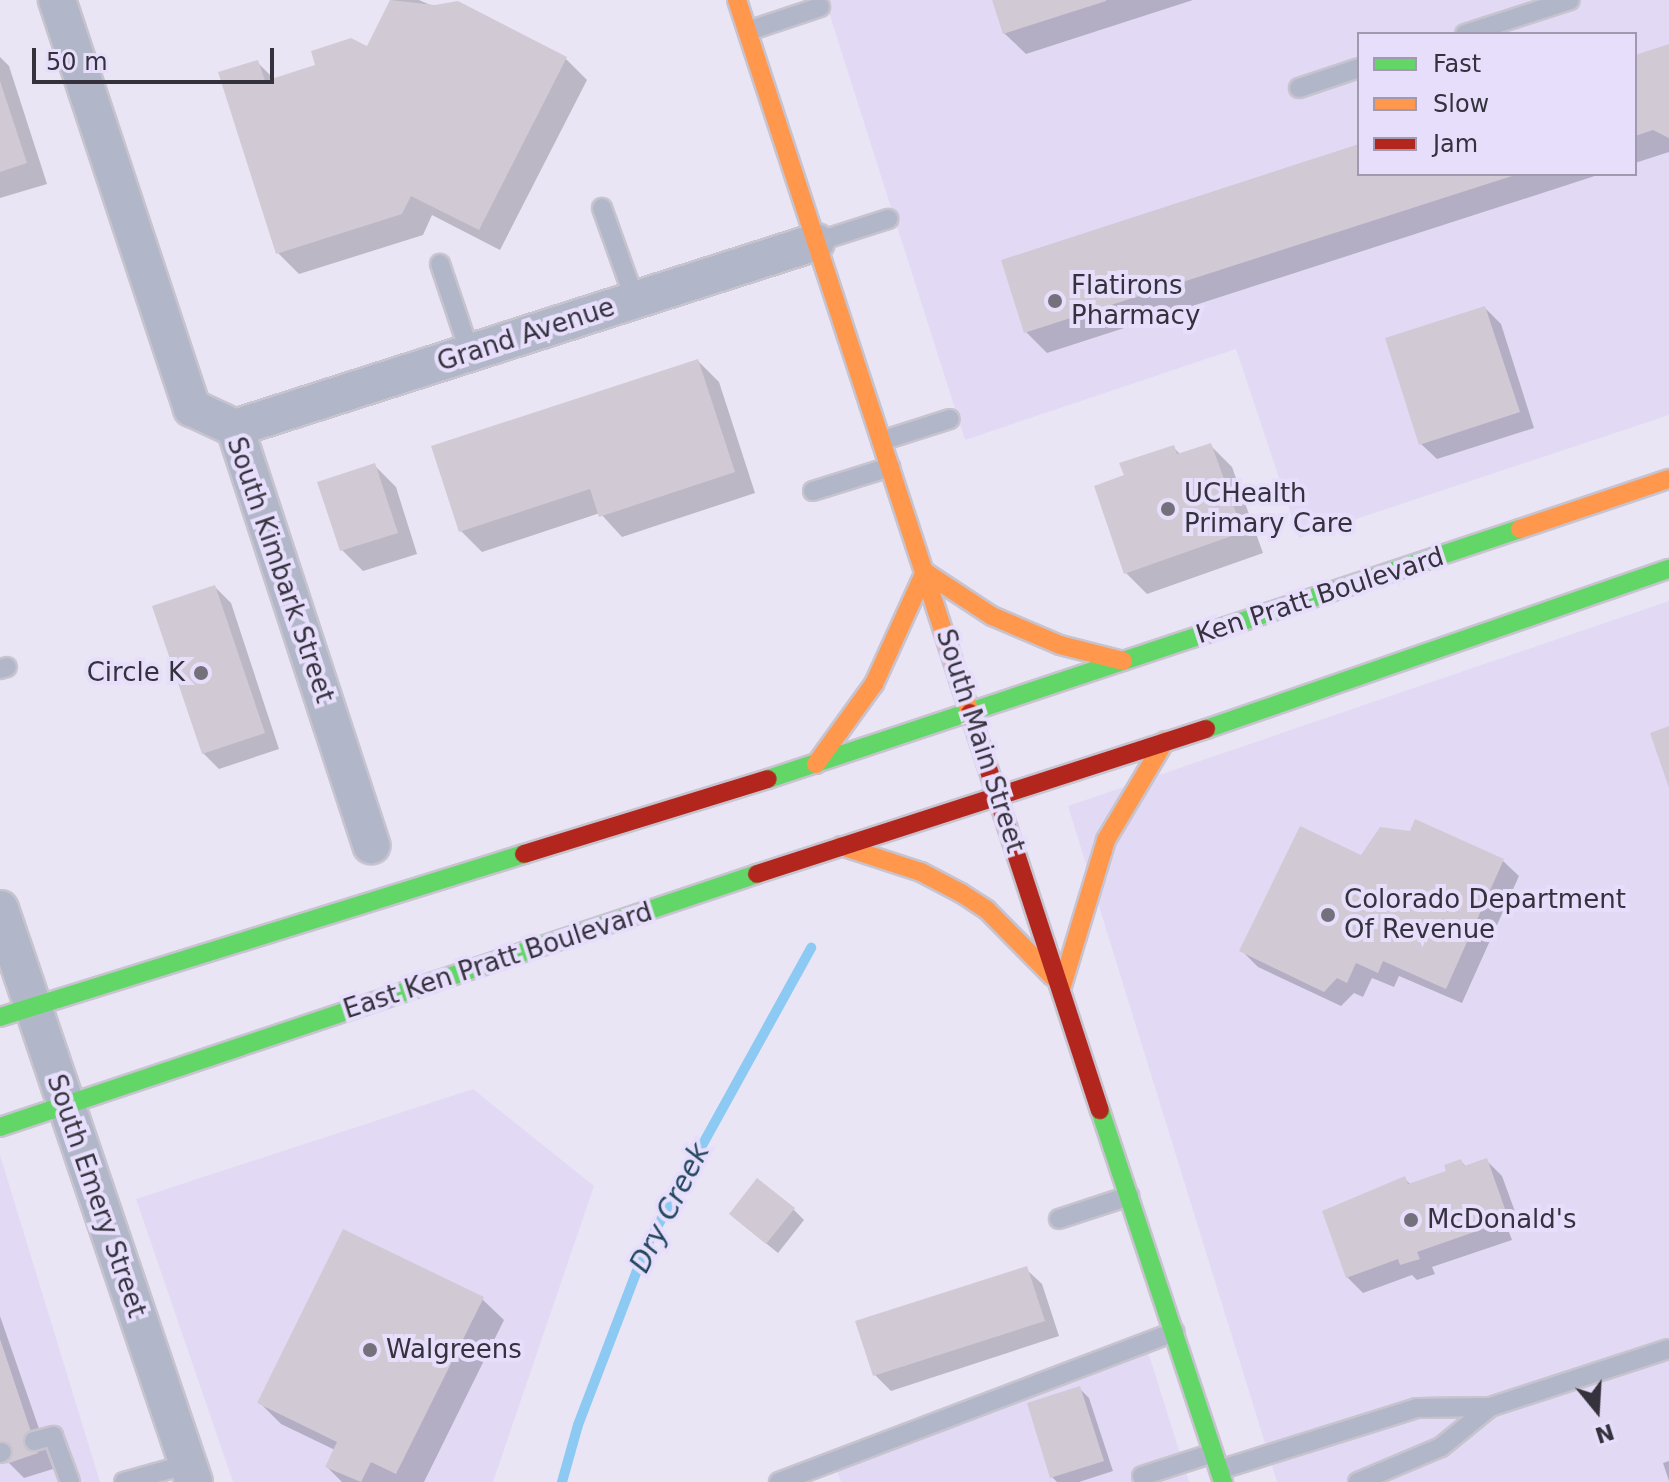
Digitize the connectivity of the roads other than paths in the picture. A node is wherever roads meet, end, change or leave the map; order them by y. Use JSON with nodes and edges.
{"nodes":[{"id":1,"x":57,"y":0,"type":"edge"},
{"id":2,"x":737,"y":0,"type":"edge"},
{"id":3,"x":1570,"y":0,"type":"edge"},
{"id":4,"x":820,"y":7,"type":"dead end"},
{"id":5,"x":748,"y":31,"type":"junction"},
{"id":6,"x":1471,"y":32,"type":"edge"},
{"id":7,"x":1357,"y":69,"type":"edge"},
{"id":8,"x":1299,"y":88,"type":"dead end"},
{"id":9,"x":602,"y":208,"type":"dead end"},
{"id":10,"x":888,"y":219,"type":"dead end"},
{"id":11,"x":816,"y":242,"type":"junction"},
{"id":12,"x":440,"y":264,"type":"dead end"},
{"id":13,"x":635,"y":300,"type":"junction"},
{"id":14,"x":470,"y":353,"type":"junction"},
{"id":15,"x":950,"y":419,"type":"dead end"},
{"id":16,"x":235,"y":428,"type":"junction"},
{"id":17,"x":881,"y":441,"type":"junction"},
{"id":18,"x":890,"y":467,"type":"junction"},
{"id":19,"x":1669,"y":479,"type":"edge"},
{"id":20,"x":813,"y":491,"type":"dead end"},
{"id":21,"x":1669,"y":569,"type":"edge"},
{"id":22,"x":925,"y":572,"type":"junction"},
{"id":23,"x":1123,"y":661,"type":"junction"},
{"id":24,"x":970,"y":713,"type":"junction"},
{"id":25,"x":1165,"y":741,"type":"junction"},
{"id":26,"x":816,"y":764,"type":"junction"},
{"id":27,"x":997,"y":795,"type":"junction"},
{"id":28,"x":371,"y":845,"type":"dead end"},
{"id":29,"x":841,"y":846,"type":"junction"},
{"id":30,"x":0,"y":909,"type":"edge"},
{"id":31,"x":1062,"y":986,"type":"junction"},
{"id":32,"x":15,"y":1012,"type":"edge"},
{"id":33,"x":66,"y":1104,"type":"junction"},
{"id":34,"x":0,"y":1127,"type":"edge"},
{"id":35,"x":1129,"y":1196,"type":"junction"},
{"id":36,"x":1059,"y":1219,"type":"dead end"},
{"id":37,"x":1174,"y":1332,"type":"junction"},
{"id":38,"x":1669,"y":1349,"type":"edge"},
{"id":39,"x":1490,"y":1407,"type":"junction"},
{"id":40,"x":34,"y":1441,"type":"dead end"},
{"id":41,"x":1219,"y":1468,"type":"edge"},
{"id":42,"x":191,"y":1473,"type":"edge"},
{"id":43,"x":1142,"y":1476,"type":"dead end"},
{"id":44,"x":70,"y":1482,"type":"edge"},
{"id":45,"x":124,"y":1482,"type":"edge"},
{"id":46,"x":779,"y":1482,"type":"edge"},
{"id":47,"x":1358,"y":1482,"type":"edge"}],
"edges":[{"from":1,"to":16,"type":"street","name":"South Kimbark Street"},
{"from":2,"to":5,"type":"main road","name":"South Main Street"},
{"from":3,"to":6,"type":"lane"},
{"from":4,"to":5,"type":"lane"},
{"from":5,"to":11,"type":"main road","name":"South Main Street"},
{"from":7,"to":8,"type":"lane"},
{"from":9,"to":13,"type":"lane"},
{"from":10,"to":11,"type":"lane"},
{"from":11,"to":13,"type":"street","name":"Grand Avenue"},
{"from":11,"to":17,"type":"main road","name":"South Main Street"},
{"from":12,"to":14,"type":"lane"},
{"from":13,"to":14,"type":"street","name":"Grand Avenue"},
{"from":14,"to":16,"type":"street","name":"Grand Avenue"},
{"from":15,"to":17,"type":"lane"},
{"from":16,"to":28,"type":"street","name":"South Kimbark Street"},
{"from":17,"to":18,"type":"main road","name":"South Main Street"},
{"from":18,"to":20,"type":"lane"},
{"from":18,"to":22,"type":"main road","name":"South Main Street"},
{"from":19,"to":23,"type":"main road","name":"Ken Pratt Boulevard"},
{"from":21,"to":25,"type":"main road"},
{"from":22,"to":23,"type":"main road"},
{"from":22,"to":24,"type":"main road","name":"South Main Street"},
{"from":22,"to":26,"type":"main road"},
{"from":23,"to":24,"type":"main road","name":"Ken Pratt Boulevard"},
{"from":24,"to":26,"type":"main road"},
{"from":24,"to":27,"type":"main road","name":"South Main Street"},
{"from":25,"to":27,"type":"main road"},
{"from":25,"to":31,"type":"main road"},
{"from":26,"to":32,"type":"main road"},
{"from":27,"to":29,"type":"main road","name":"East Ken Pratt Boulevard"},
{"from":27,"to":31,"type":"main road","name":"South Main Street"},
{"from":29,"to":31,"type":"main road"},
{"from":29,"to":33,"type":"main road","name":"East Ken Pratt Boulevard"},
{"from":30,"to":32,"type":"street","name":"South Emery Street"},
{"from":31,"to":35,"type":"main road","name":"South Main Street"},
{"from":32,"to":33,"type":"street","name":"South Emery Street"},
{"from":33,"to":34,"type":"main road","name":"East Ken Pratt Boulevard"},
{"from":33,"to":42,"type":"street","name":"South Emery Street"},
{"from":35,"to":36,"type":"lane"},
{"from":35,"to":37,"type":"main road","name":"South Main Street"},
{"from":37,"to":41,"type":"main road","name":"South Main Street"},
{"from":37,"to":46,"type":"lane"},
{"from":38,"to":39,"type":"lane"},
{"from":39,"to":41,"type":"lane"},
{"from":39,"to":47,"type":"lane"},
{"from":40,"to":44,"type":"lane"},
{"from":41,"to":43,"type":"lane"},
{"from":42,"to":45,"type":"lane"}]}
